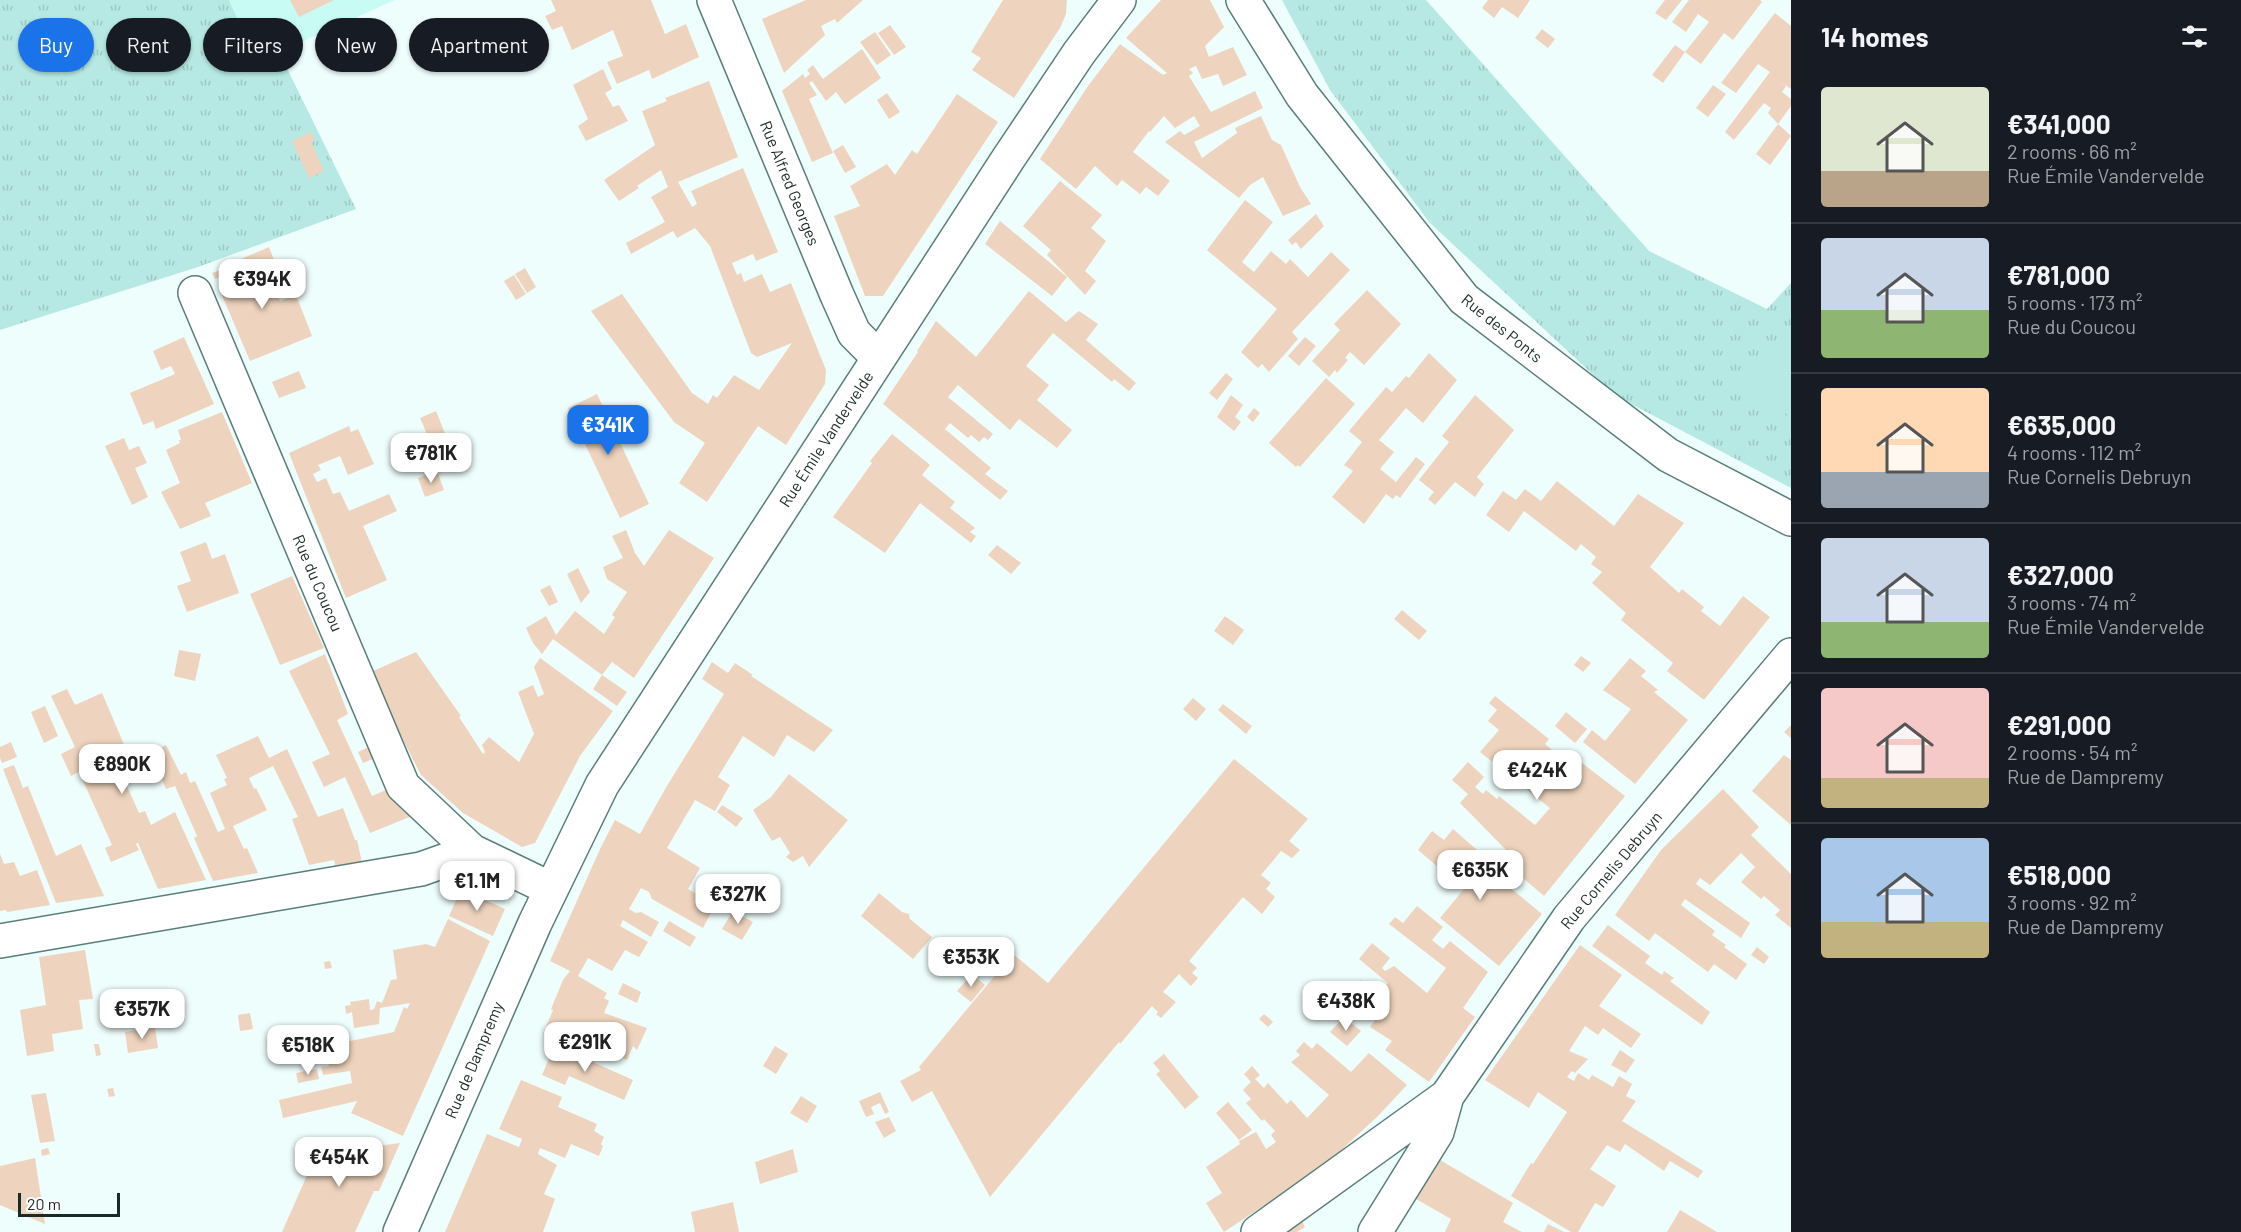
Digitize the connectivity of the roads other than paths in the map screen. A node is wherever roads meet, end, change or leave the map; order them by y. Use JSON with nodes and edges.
{"nodes":[{"id":1,"x":714,"y":0,"type":"edge"},
{"id":2,"x":1119,"y":0,"type":"edge"},
{"id":3,"x":1243,"y":0,"type":"edge"},
{"id":4,"x":195,"y":293,"type":"dead end"},
{"id":5,"x":879,"y":358,"type":"junction"},
{"id":6,"x":1791,"y":519,"type":"edge"},
{"id":7,"x":1791,"y":655,"type":"edge"},
{"id":8,"x":472,"y":851,"type":"junction"},
{"id":9,"x":551,"y":889,"type":"junction"},
{"id":10,"x":0,"y":941,"type":"edge"},
{"id":11,"x":1447,"y":1096,"type":"junction"},
{"id":12,"x":400,"y":1232,"type":"edge"},
{"id":13,"x":1258,"y":1232,"type":"edge"},
{"id":14,"x":1375,"y":1232,"type":"edge"}],
"edges":[{"from":1,"to":5,"type":"street","name":"Rue Alfred Georges"},
{"from":2,"to":5,"type":"street","name":"Rue Émile Vandervelde"},
{"from":3,"to":6,"type":"street","name":"Rue des Ponts"},
{"from":4,"to":8,"type":"street","name":"Rue du Coucou"},
{"from":5,"to":9,"type":"street","name":"Rue Émile Vandervelde"},
{"from":7,"to":11,"type":"street","name":"Rue Cornelis Debruyn"},
{"from":8,"to":9,"type":"street","name":"Rue du Coucou"},
{"from":8,"to":10,"type":"street"},
{"from":9,"to":12,"type":"street","name":"Rue de Dampremy"},
{"from":11,"to":13,"type":"street","name":"Rue Cornelis Debruyn"},
{"from":11,"to":14,"type":"street","name":"Rue Cornelis Debruyn"}]}
